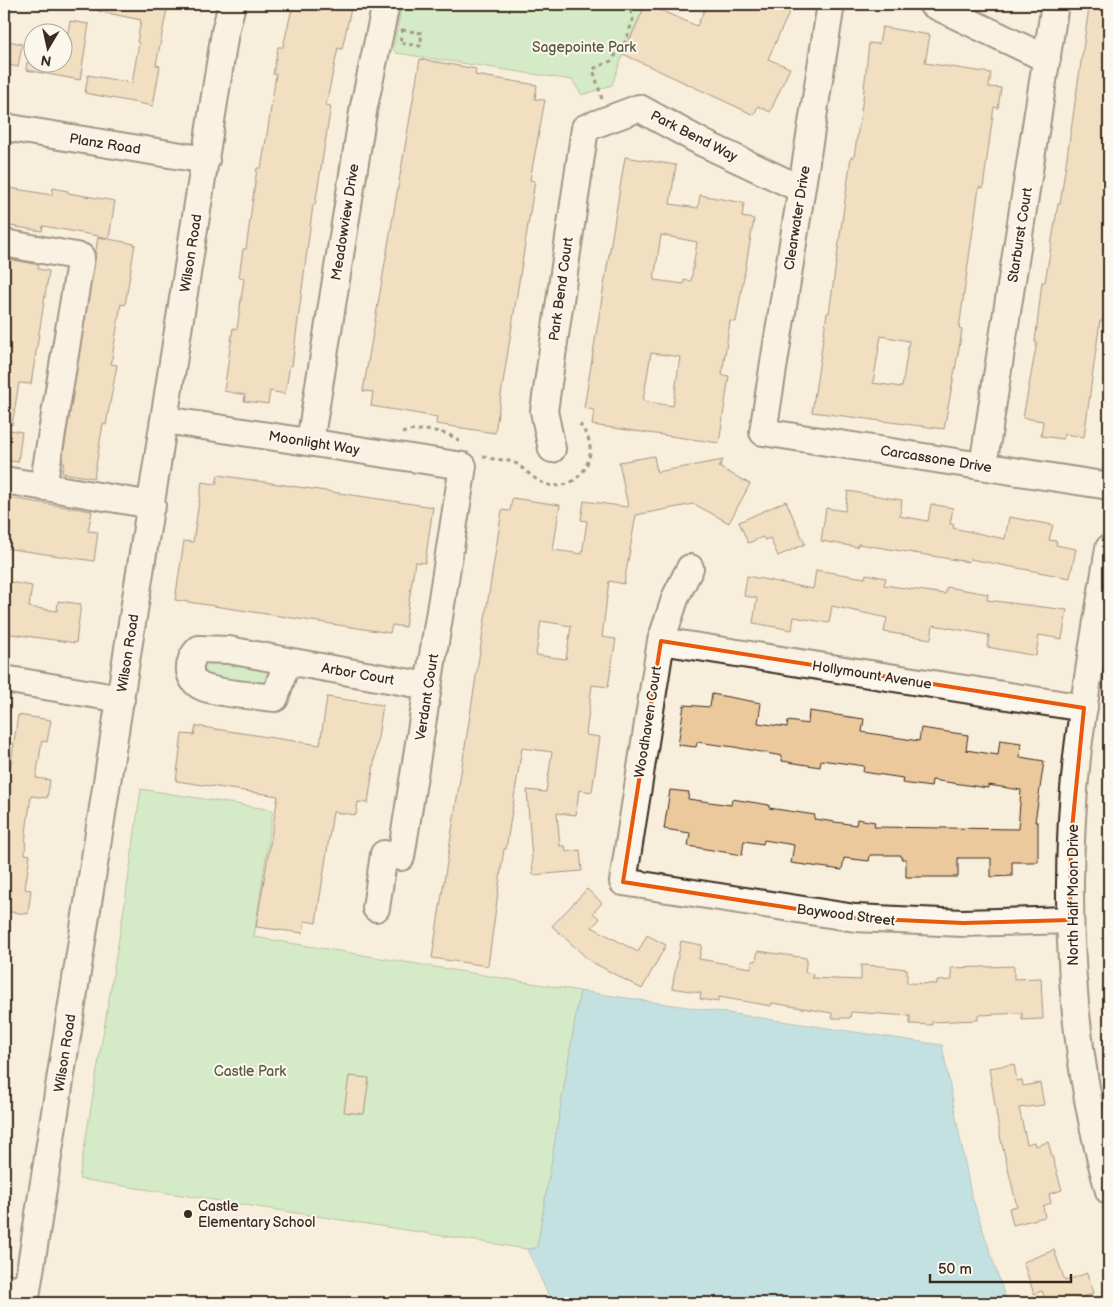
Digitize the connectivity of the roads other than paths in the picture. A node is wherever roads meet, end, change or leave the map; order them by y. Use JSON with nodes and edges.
{"nodes":[{"id":1,"x":232,"y":4,"type":"edge"},
{"id":2,"x":386,"y":4,"type":"edge"},
{"id":3,"x":831,"y":4,"type":"edge"},
{"id":4,"x":932,"y":4,"type":"edge"},
{"id":5,"x":1055,"y":4,"type":"edge"},
{"id":6,"x":1048,"y":59,"type":"junction"},
{"id":7,"x":4,"y":127,"type":"edge"},
{"id":8,"x":585,"y":128,"type":"joint"},
{"id":9,"x":206,"y":160,"type":"junction"},
{"id":10,"x":801,"y":188,"type":"junction"},
{"id":11,"x":4,"y":243,"type":"edge"},
{"id":12,"x":165,"y":420,"type":"junction"},
{"id":13,"x":763,"y":432,"type":"joint"},
{"id":14,"x":310,"y":442,"type":"junction"},
{"id":15,"x":552,"y":449,"type":"dead end"},
{"id":16,"x":463,"y":466,"type":"joint"},
{"id":17,"x":983,"y":466,"type":"junction"},
{"id":18,"x":4,"y":480,"type":"edge"},
{"id":19,"x":1109,"y":486,"type":"edge"},
{"id":20,"x":43,"y":487,"type":"junction"},
{"id":21,"x":152,"y":505,"type":"junction"},
{"id":22,"x":1109,"y":548,"type":"edge"},
{"id":23,"x":690,"y":568,"type":"dead end"},
{"id":24,"x":1105,"y":599,"type":"edge"},
{"id":25,"x":661,"y":642,"type":"junction"},
{"id":26,"x":287,"y":661,"type":"dead end"},
{"id":27,"x":4,"y":679,"type":"edge"},
{"id":28,"x":428,"y":686,"type":"junction"},
{"id":29,"x":121,"y":699,"type":"junction"},
{"id":30,"x":1084,"y":708,"type":"junction"},
{"id":31,"x":623,"y":882,"type":"joint"},
{"id":32,"x":376,"y":908,"type":"dead end"},
{"id":33,"x":1070,"y":920,"type":"junction"},
{"id":34,"x":1109,"y":1191,"type":"edge"},
{"id":35,"x":19,"y":1294,"type":"edge"}],
"edges":[{"from":1,"to":9,"type":"street","name":"Wilson Road"},
{"from":2,"to":14,"type":"street","name":"Meadowview Drive"},
{"from":3,"to":10,"type":"street","name":"Clearwater Drive"},
{"from":4,"to":6,"type":"street"},
{"from":5,"to":6,"type":"street","name":"Starburst Court"},
{"from":6,"to":17,"type":"street","name":"Starburst Court"},
{"from":7,"to":9,"type":"street","name":"Planz Road"},
{"from":8,"to":10,"type":"street","name":"Park Bend Way"},
{"from":8,"to":15,"type":"street","name":"Park Bend Court"},
{"from":9,"to":12,"type":"street","name":"Wilson Road"},
{"from":10,"to":13,"type":"street","name":"Clearwater Drive"},
{"from":11,"to":20,"type":"street"},
{"from":12,"to":14,"type":"street","name":"Moonlight Way"},
{"from":12,"to":21,"type":"street","name":"Wilson Road"},
{"from":13,"to":17,"type":"street","name":"Carcassone Drive"},
{"from":14,"to":16,"type":"street","name":"Moonlight Way"},
{"from":16,"to":28,"type":"street","name":"Verdant Court"},
{"from":17,"to":19,"type":"street","name":"Carcassone Drive"},
{"from":18,"to":20,"type":"street"},
{"from":20,"to":21,"type":"street"},
{"from":21,"to":29,"type":"street","name":"Wilson Road"},
{"from":22,"to":24,"type":"street","name":"North Half Moon Drive"},
{"from":23,"to":25,"type":"street","name":"Woodhaven Court"},
{"from":24,"to":30,"type":"street","name":"North Half Moon Drive"},
{"from":25,"to":30,"type":"street","name":"Hollymount Avenue"},
{"from":25,"to":31,"type":"street","name":"Woodhaven Court"},
{"from":26,"to":28,"type":"street","name":"Arbor Court"},
{"from":27,"to":29,"type":"street"},
{"from":28,"to":32,"type":"street","name":"Verdant Court"},
{"from":29,"to":35,"type":"street","name":"Wilson Road"},
{"from":30,"to":33,"type":"street","name":"North Half Moon Drive"},
{"from":31,"to":33,"type":"street","name":"Baywood Street"},
{"from":33,"to":34,"type":"street","name":"North Half Moon Drive"}]}
